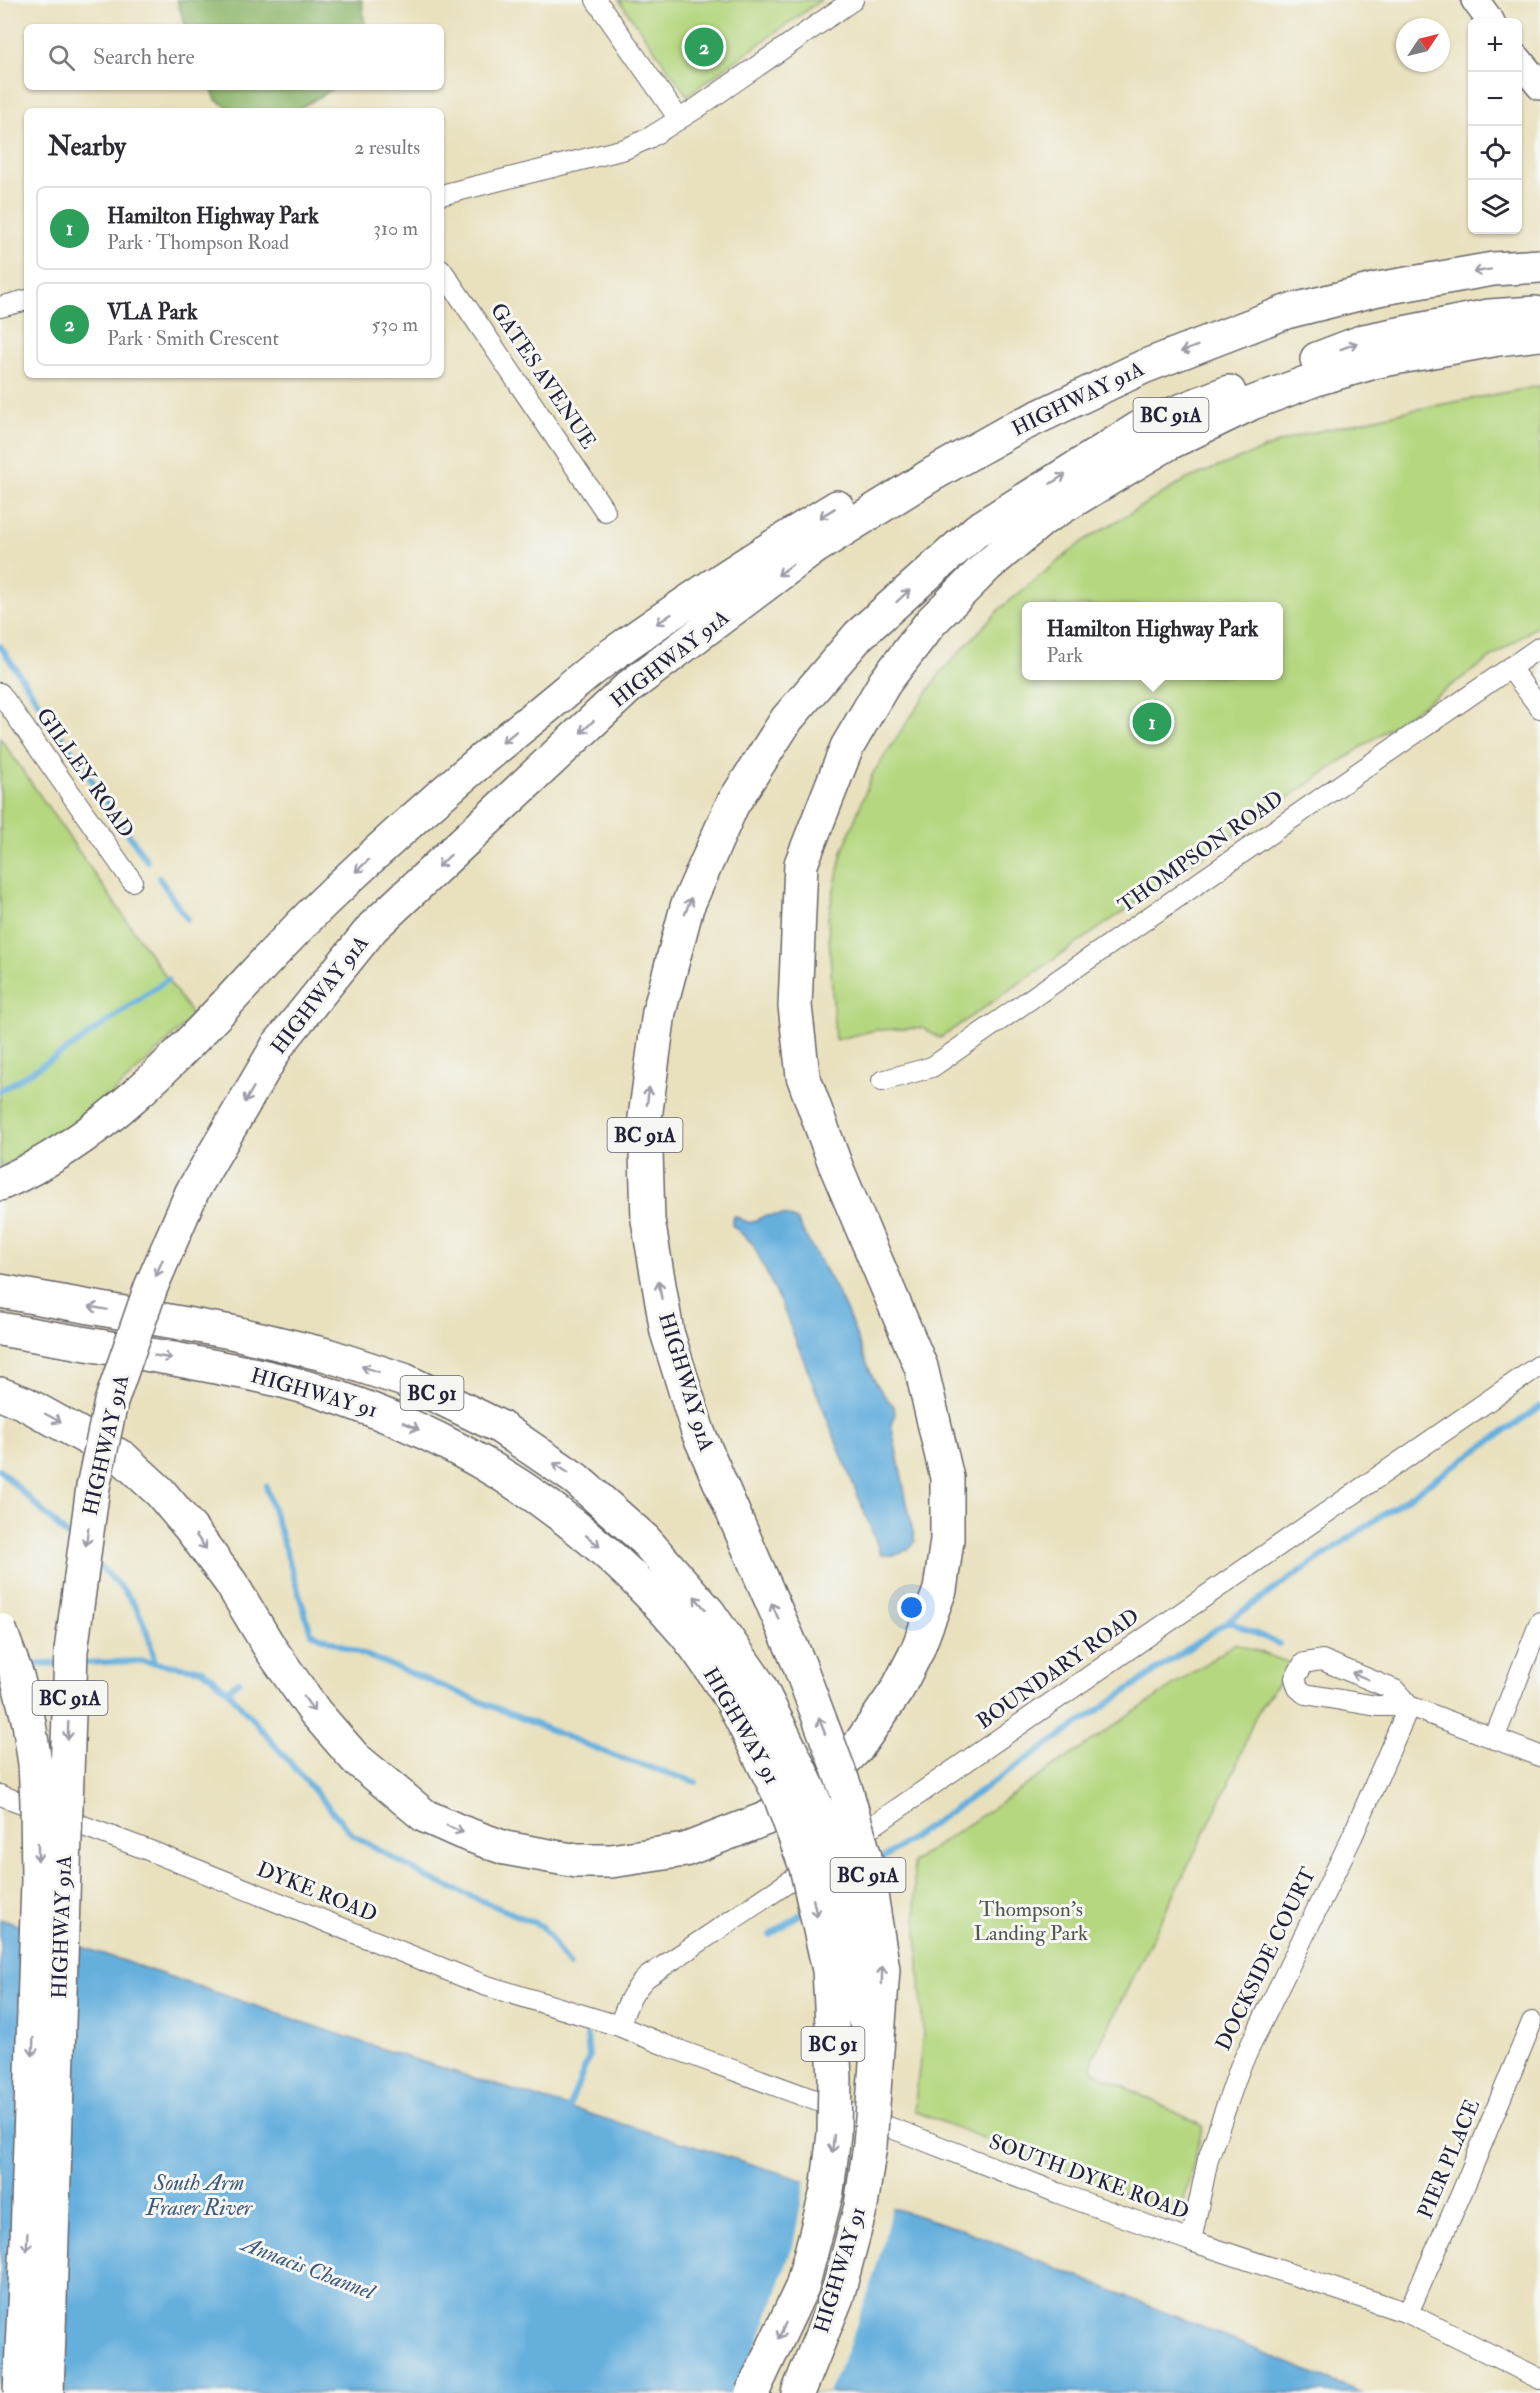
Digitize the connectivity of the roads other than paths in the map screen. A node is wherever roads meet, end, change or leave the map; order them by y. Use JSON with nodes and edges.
{"nodes":[{"id":1,"x":596,"y":0,"type":"edge"},
{"id":2,"x":853,"y":0,"type":"edge"},
{"id":3,"x":1475,"y":0,"type":"edge"},
{"id":4,"x":1488,"y":18,"type":"edge"},
{"id":5,"x":1522,"y":64,"type":"edge"},
{"id":6,"x":1540,"y":86,"type":"edge"},
{"id":7,"x":679,"y":120,"type":"junction"},
{"id":8,"x":444,"y":194,"type":"edge"},
{"id":9,"x":1540,"y":266,"type":"edge"},
{"id":10,"x":444,"y":273,"type":"edge"},
{"id":11,"x":24,"y":301,"type":"edge"},
{"id":12,"x":0,"y":307,"type":"edge"},
{"id":13,"x":1540,"y":313,"type":"edge"},
{"id":14,"x":1540,"y":333,"type":"edge"},
{"id":15,"x":1013,"y":429,"type":"junction"},
{"id":16,"x":604,"y":510,"type":"dead end"},
{"id":17,"x":1540,"y":647,"type":"edge"},
{"id":18,"x":1510,"y":668,"type":"junction"},
{"id":19,"x":0,"y":693,"type":"edge"},
{"id":20,"x":1540,"y":708,"type":"edge"},
{"id":21,"x":132,"y":881,"type":"dead end"},
{"id":22,"x":882,"y":1081,"type":"dead end"},
{"id":23,"x":0,"y":1184,"type":"edge"},
{"id":24,"x":0,"y":1291,"type":"edge"},
{"id":25,"x":0,"y":1329,"type":"edge"},
{"id":26,"x":1540,"y":1365,"type":"edge"},
{"id":27,"x":0,"y":1394,"type":"edge"},
{"id":28,"x":1540,"y":1622,"type":"edge"},
{"id":29,"x":0,"y":1630,"type":"edge"},
{"id":30,"x":745,"y":1692,"type":"junction"},
{"id":31,"x":1409,"y":1706,"type":"junction"},
{"id":32,"x":1494,"y":1739,"type":"junction"},
{"id":33,"x":1540,"y":1756,"type":"edge"},
{"id":34,"x":0,"y":1795,"type":"edge"},
{"id":35,"x":1532,"y":2022,"type":"dead end"},
{"id":36,"x":619,"y":2026,"type":"junction"},
{"id":37,"x":874,"y":2097,"type":"junction"},
{"id":38,"x":1191,"y":2241,"type":"junction"},
{"id":39,"x":1407,"y":2313,"type":"junction"},
{"id":40,"x":1540,"y":2379,"type":"edge"},
{"id":41,"x":20,"y":2393,"type":"edge"},
{"id":42,"x":47,"y":2393,"type":"edge"},
{"id":43,"x":752,"y":2393,"type":"edge"},
{"id":44,"x":798,"y":2393,"type":"edge"}],
"edges":[{"from":1,"to":7,"type":"street"},
{"from":2,"to":7,"type":"street"},
{"from":3,"to":4,"type":"main road"},
{"from":5,"to":6,"type":"main road"},
{"from":7,"to":8,"type":"street"},
{"from":9,"to":15,"type":"highway","name":"HIGHWAY 91A","number":"BC 91A","one_way":true},
{"from":10,"to":16,"type":"street","name":"GATES AVENUE"},
{"from":11,"to":12,"type":"street"},
{"from":37,"to":13,"type":"highway","name":"HIGHWAY 91A","number":"BC 91A","one_way":true,"bridge":true},
{"from":27,"to":14,"type":"highway","one_way":true},
{"from":15,"to":23,"type":"highway","one_way":true},
{"from":15,"to":42,"type":"highway","name":"HIGHWAY 91A","number":"BC 91A","one_way":true,"bridge":true},
{"from":17,"to":18,"type":"street","name":"THOMPSON ROAD"},
{"from":18,"to":20,"type":"street"},
{"from":18,"to":22,"type":"street","name":"THOMPSON ROAD"},
{"from":19,"to":21,"type":"street","name":"GILLEY ROAD"},
{"from":30,"to":24,"type":"highway","name":"HIGHWAY 91","number":"BC 91","one_way":true},
{"from":25,"to":30,"type":"highway","name":"HIGHWAY 91","number":"BC 91","one_way":true},
{"from":26,"to":36,"type":"street","name":"BOUNDARY ROAD"},
{"from":28,"to":32,"type":"street"},
{"from":29,"to":41,"type":"highway","one_way":true,"bridge":true},
{"from":30,"to":37,"type":"highway","name":"HIGHWAY 91","number":"BC 91","bridge":true},
{"from":30,"to":43,"type":"highway","name":"HIGHWAY 91","number":"BC 91","one_way":true,"bridge":true},
{"from":31,"to":31,"type":"street","one_way":true},
{"from":31,"to":32,"type":"street"},
{"from":31,"to":38,"type":"street","name":"DOCKSIDE COURT"},
{"from":32,"to":33,"type":"street"},
{"from":34,"to":36,"type":"street","name":"DYKE ROAD"},
{"from":35,"to":39,"type":"street","name":"PIER PLACE"},
{"from":36,"to":38,"type":"street","name":"SOUTH DYKE ROAD"},
{"from":37,"to":44,"type":"highway","name":"HIGHWAY 91","number":"BC 91","bridge":true},
{"from":38,"to":39,"type":"street","name":"SOUTH DYKE ROAD"},
{"from":39,"to":40,"type":"street","name":"SOUTH DYKE ROAD"}]}
